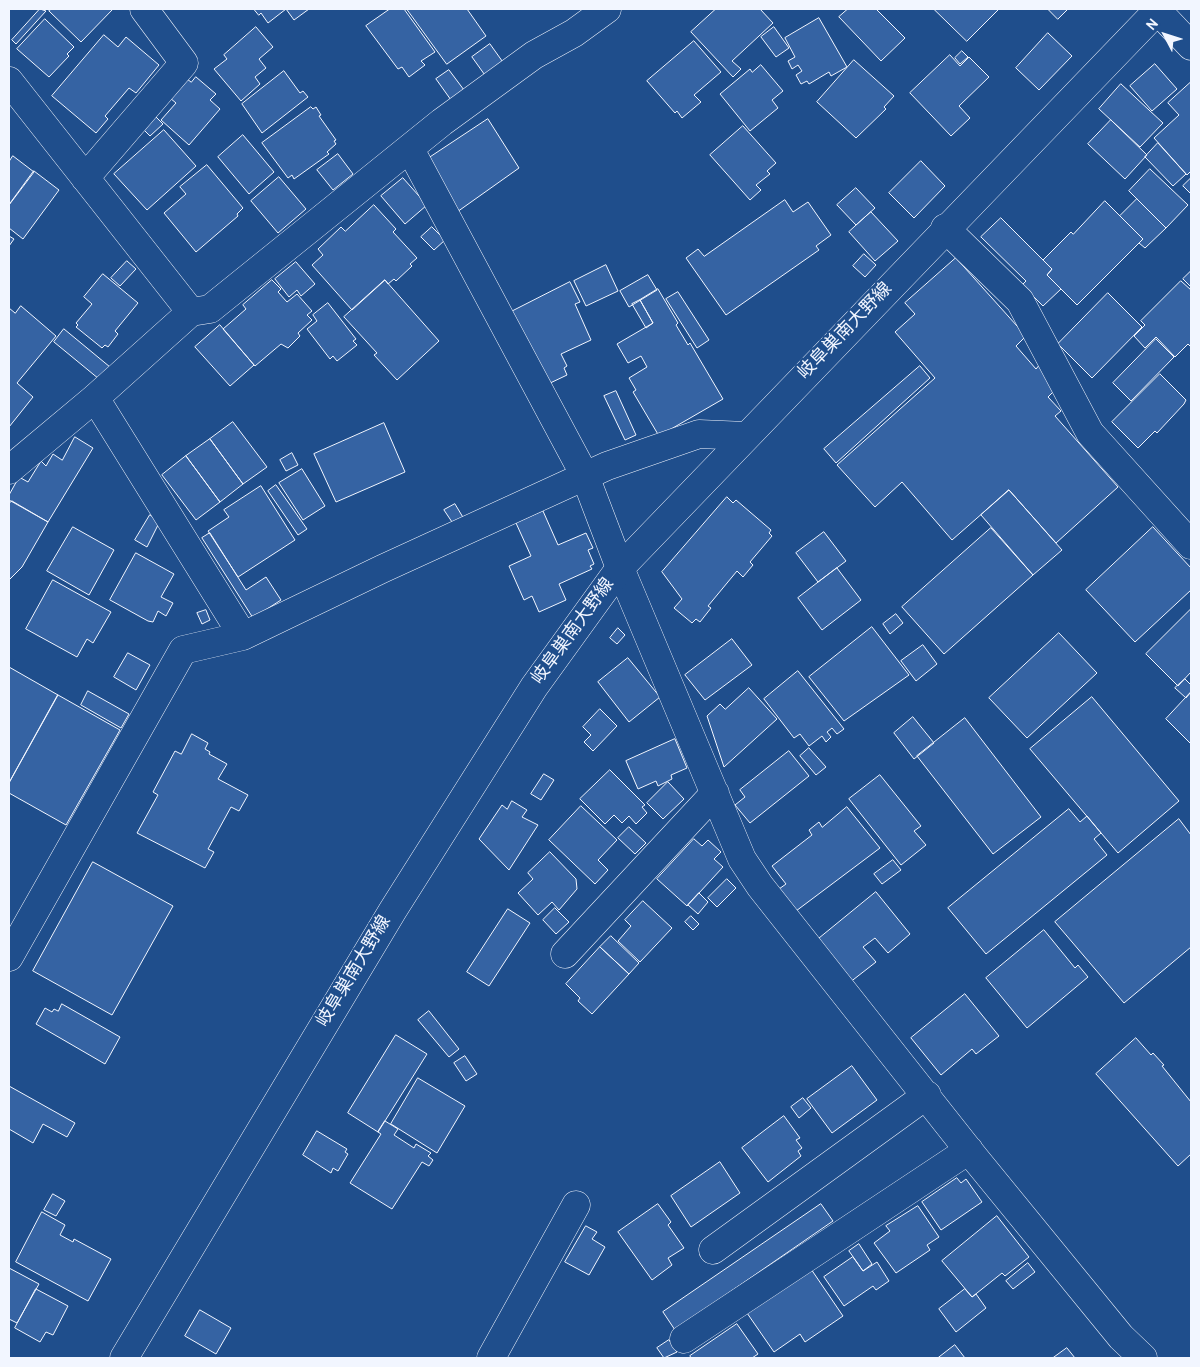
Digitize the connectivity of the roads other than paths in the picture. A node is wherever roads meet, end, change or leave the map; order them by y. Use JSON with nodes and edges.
{"nodes":[{"id":1,"x":144,"y":9,"type":"edge"},
{"id":2,"x":608,"y":9,"type":"edge"},
{"id":3,"x":1157,"y":9,"type":"edge"},
{"id":4,"x":1191,"y":46,"type":"edge"},
{"id":5,"x":9,"y":81,"type":"edge"},
{"id":6,"x":410,"y":149,"type":"junction"},
{"id":7,"x":85,"y":178,"type":"junction"},
{"id":8,"x":945,"y":228,"type":"junction"},
{"id":9,"x":191,"y":312,"type":"junction"},
{"id":10,"x":95,"y":398,"type":"junction"},
{"id":11,"x":746,"y":436,"type":"junction"},
{"id":12,"x":9,"y":470,"type":"edge"},
{"id":13,"x":585,"y":476,"type":"junction"},
{"id":14,"x":1191,"y":544,"type":"edge"},
{"id":15,"x":620,"y":568,"type":"junction"},
{"id":16,"x":243,"y":636,"type":"junction"},
{"id":17,"x":715,"y":793,"type":"junction"},
{"id":18,"x":565,"y":954,"type":"dead end"},
{"id":19,"x":9,"y":957,"type":"edge"},
{"id":20,"x":927,"y":1095,"type":"junction"},
{"id":21,"x":969,"y":1150,"type":"junction"},
{"id":22,"x":576,"y":1205,"type":"dead end"},
{"id":23,"x":713,"y":1250,"type":"dead end"},
{"id":24,"x":684,"y":1339,"type":"dead end"},
{"id":25,"x":124,"y":1358,"type":"edge"},
{"id":26,"x":491,"y":1358,"type":"edge"},
{"id":27,"x":1143,"y":1358,"type":"edge"}],
"edges":[{"from":1,"to":7,"type":"street"},
{"from":2,"to":6,"type":"street"},
{"from":3,"to":4,"type":"street"},
{"from":3,"to":8,"type":"street","name":"岐阜巣南大野線"},
{"from":5,"to":7,"type":"street"},
{"from":6,"to":9,"type":"street"},
{"from":6,"to":13,"type":"street"},
{"from":7,"to":9,"type":"street"},
{"from":8,"to":11,"type":"street","name":"岐阜巣南大野線"},
{"from":8,"to":14,"type":"street"},
{"from":9,"to":10,"type":"street"},
{"from":10,"to":12,"type":"street"},
{"from":10,"to":16,"type":"street"},
{"from":11,"to":13,"type":"street"},
{"from":11,"to":15,"type":"street","name":"岐阜巣南大野線"},
{"from":13,"to":15,"type":"street"},
{"from":13,"to":16,"type":"street"},
{"from":15,"to":17,"type":"street"},
{"from":15,"to":25,"type":"street","name":"岐阜巣南大野線"},
{"from":16,"to":19,"type":"street"},
{"from":17,"to":18,"type":"street"},
{"from":17,"to":20,"type":"street"},
{"from":20,"to":21,"type":"street"},
{"from":20,"to":23,"type":"street"},
{"from":21,"to":24,"type":"street"},
{"from":21,"to":27,"type":"street"},
{"from":22,"to":26,"type":"street"}]}
